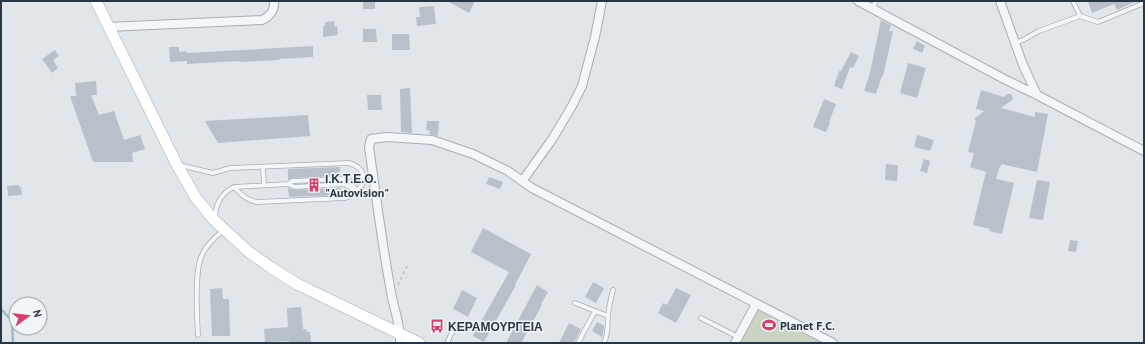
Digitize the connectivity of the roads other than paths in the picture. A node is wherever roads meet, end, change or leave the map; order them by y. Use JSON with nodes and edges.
{"nodes":[{"id":1,"x":96,"y":1,"type":"edge"},
{"id":2,"x":274,"y":1,"type":"edge"},
{"id":3,"x":602,"y":1,"type":"edge"},
{"id":4,"x":858,"y":1,"type":"edge"},
{"id":5,"x":876,"y":1,"type":"edge"},
{"id":6,"x":1000,"y":1,"type":"edge"},
{"id":7,"x":1073,"y":1,"type":"edge"},
{"id":8,"x":1144,"y":4,"type":"edge"},
{"id":9,"x":872,"y":9,"type":"junction"},
{"id":10,"x":1080,"y":16,"type":"junction"},
{"id":11,"x":108,"y":27,"type":"junction"},
{"id":12,"x":1014,"y":43,"type":"junction"},
{"id":13,"x":1037,"y":95,"type":"junction"},
{"id":14,"x":1144,"y":151,"type":"edge"},
{"id":15,"x":177,"y":165,"type":"junction"},
{"id":16,"x":263,"y":167,"type":"junction"},
{"id":17,"x":523,"y":180,"type":"junction"},
{"id":18,"x":264,"y":185,"type":"junction"},
{"id":19,"x":234,"y":187,"type":"junction"},
{"id":20,"x":358,"y":191,"type":"junction"},
{"id":21,"x":214,"y":220,"type":"junction"},
{"id":22,"x":224,"y":230,"type":"junction"},
{"id":23,"x":612,"y":290,"type":"dead end"},
{"id":24,"x":575,"y":303,"type":"dead end"},
{"id":25,"x":756,"y":304,"type":"junction"},
{"id":26,"x":595,"y":311,"type":"junction"},
{"id":27,"x":608,"y":316,"type":"junction"},
{"id":28,"x":701,"y":318,"type":"dead end"},
{"id":29,"x":454,"y":328,"type":"dead end"},
{"id":30,"x":198,"y":335,"type":"dead end"},
{"id":31,"x":400,"y":338,"type":"edge"},
{"id":32,"x":737,"y":340,"type":"edge"},
{"id":33,"x":419,"y":343,"type":"edge"},
{"id":34,"x":447,"y":343,"type":"edge"},
{"id":35,"x":578,"y":343,"type":"edge"},
{"id":36,"x":604,"y":343,"type":"edge"},
{"id":37,"x":833,"y":343,"type":"edge"}],
"edges":[{"from":1,"to":11,"type":"street"},
{"from":2,"to":11,"type":"street"},
{"from":3,"to":17,"type":"street"},
{"from":4,"to":9,"type":"street"},
{"from":5,"to":9,"type":"lane"},
{"from":6,"to":12,"type":"street"},
{"from":7,"to":10,"type":"lane"},
{"from":8,"to":10,"type":"lane"},
{"from":9,"to":13,"type":"street"},
{"from":10,"to":12,"type":"lane"},
{"from":11,"to":15,"type":"street"},
{"from":12,"to":13,"type":"street"},
{"from":13,"to":14,"type":"street"},
{"from":15,"to":16,"type":"lane"},
{"from":15,"to":21,"type":"street"},
{"from":16,"to":18,"type":"lane"},
{"from":16,"to":20,"type":"lane"},
{"from":17,"to":25,"type":"street"},
{"from":17,"to":31,"type":"street"},
{"from":18,"to":19,"type":"lane"},
{"from":18,"to":20,"type":"lane"},
{"from":19,"to":20,"type":"lane"},
{"from":19,"to":21,"type":"lane"},
{"from":21,"to":22,"type":"street"},
{"from":22,"to":30,"type":"lane"},
{"from":22,"to":31,"type":"street"},
{"from":23,"to":27,"type":"lane"},
{"from":24,"to":26,"type":"lane"},
{"from":25,"to":32,"type":"street"},
{"from":25,"to":37,"type":"street"},
{"from":26,"to":27,"type":"lane"},
{"from":26,"to":35,"type":"lane"},
{"from":27,"to":36,"type":"lane"},
{"from":28,"to":32,"type":"lane"},
{"from":29,"to":34,"type":"lane"},
{"from":31,"to":33,"type":"street"}]}
